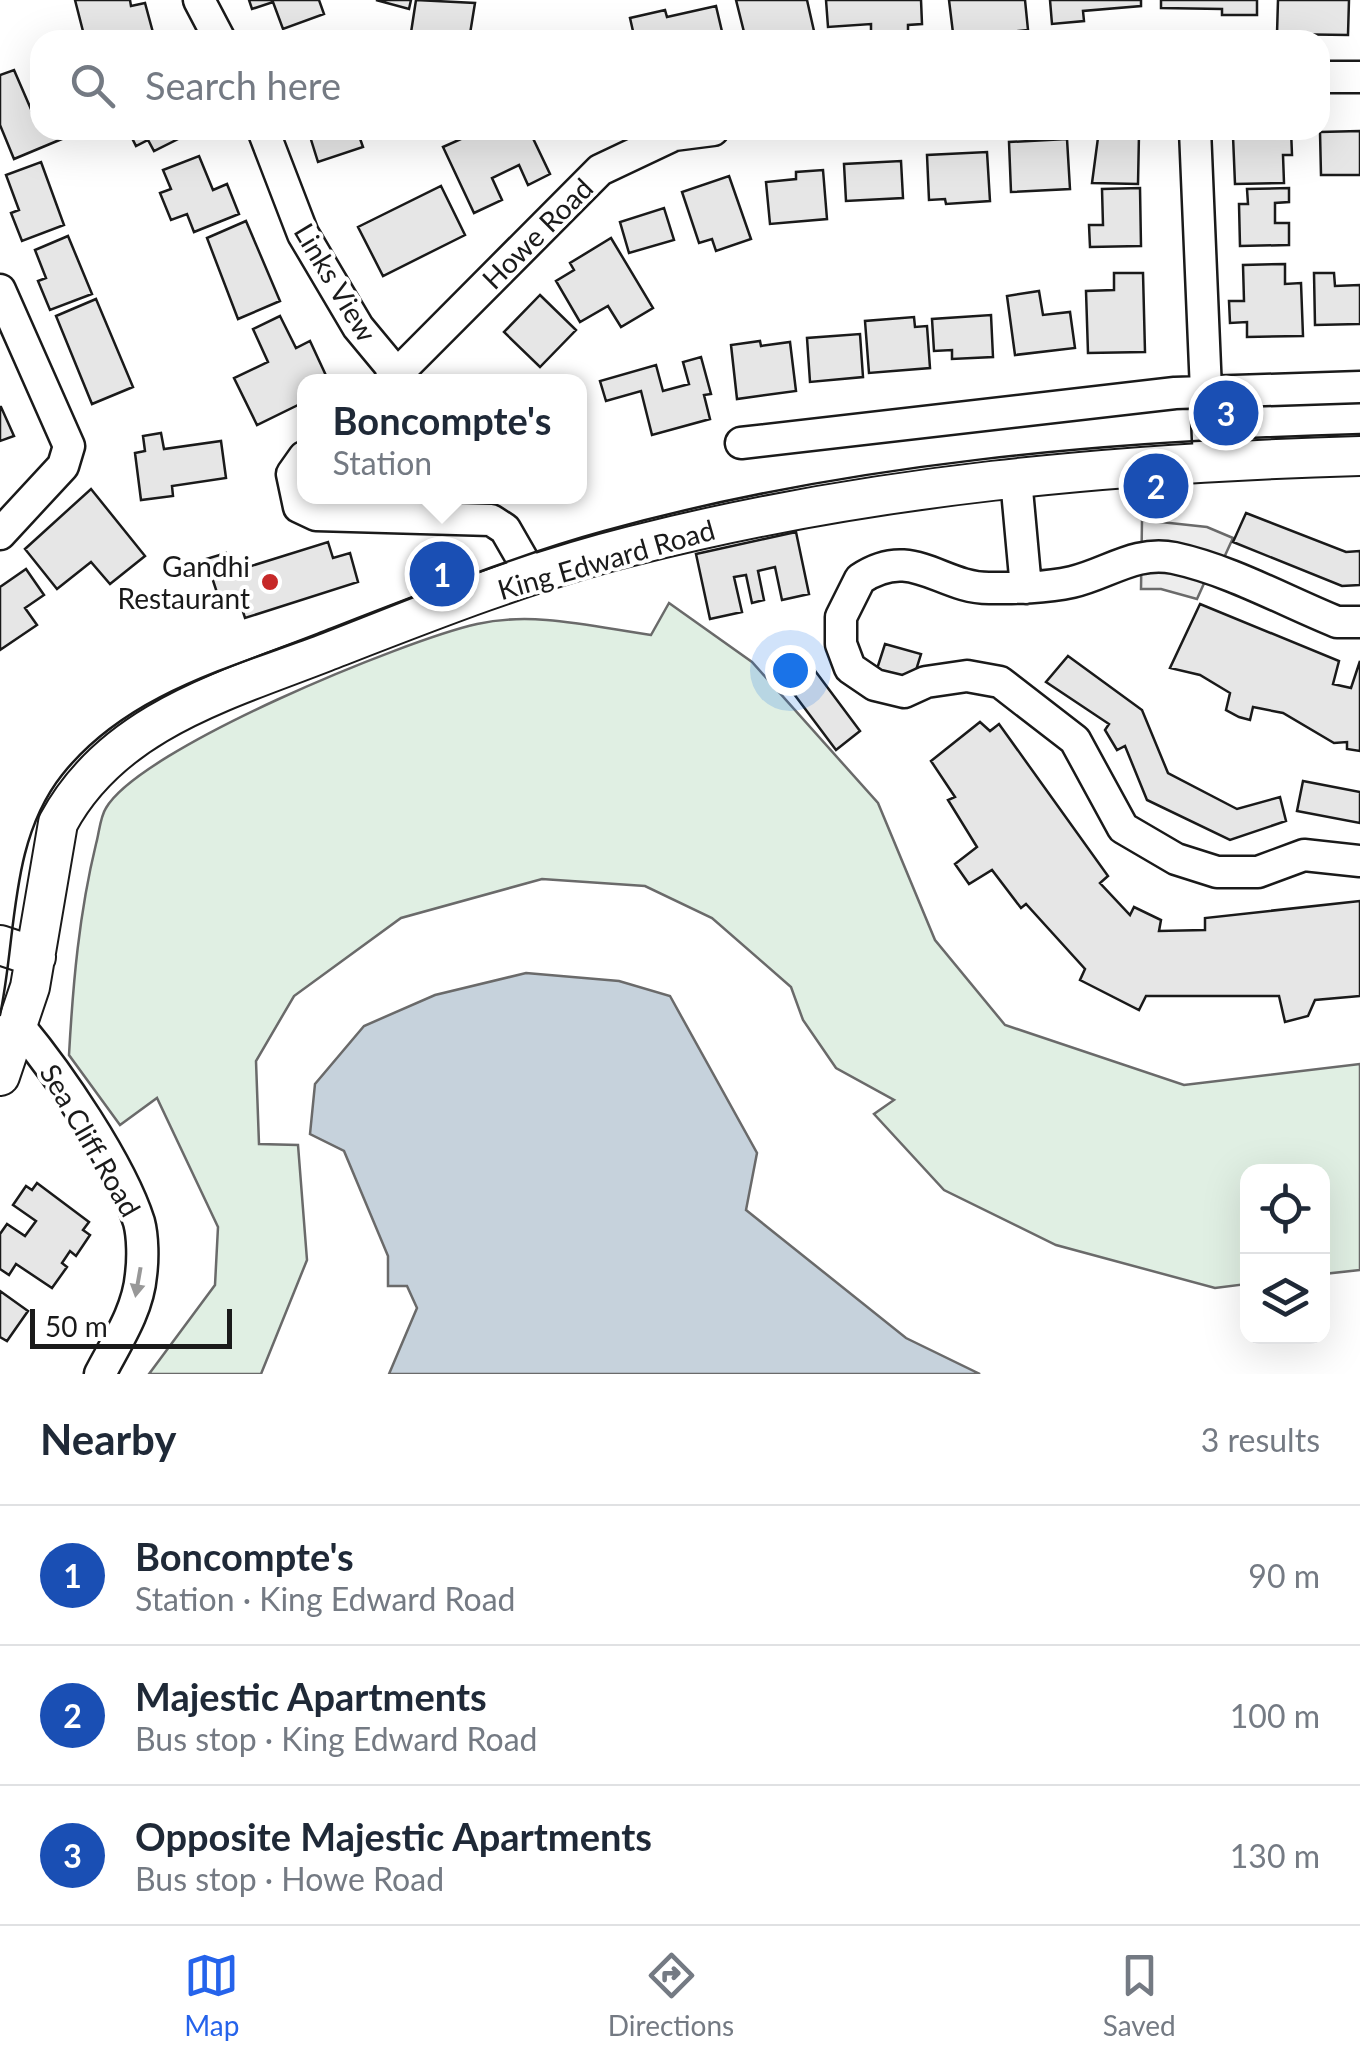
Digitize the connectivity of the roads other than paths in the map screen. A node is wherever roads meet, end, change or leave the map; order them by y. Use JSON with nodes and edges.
{"nodes":[{"id":1,"x":199,"y":0,"type":"edge"},
{"id":2,"x":215,"y":30,"type":"edge"},
{"id":3,"x":1330,"y":77,"type":"edge"},
{"id":4,"x":1360,"y":77,"type":"edge"},
{"id":5,"x":266,"y":140,"type":"edge"},
{"id":6,"x":663,"y":140,"type":"edge"},
{"id":7,"x":1195,"y":140,"type":"edge"},
{"id":8,"x":0,"y":290,"type":"edge"},
{"id":9,"x":389,"y":374,"type":"edge"},
{"id":10,"x":396,"y":374,"type":"edge"},
{"id":11,"x":1360,"y":386,"type":"edge"},
{"id":12,"x":1204,"y":392,"type":"junction"},
{"id":13,"x":741,"y":443,"type":"dead end"},
{"id":14,"x":1360,"y":456,"type":"edge"},
{"id":15,"x":1209,"y":462,"type":"junction"},
{"id":16,"x":297,"y":467,"type":"edge"},
{"id":17,"x":1016,"y":479,"type":"junction"},
{"id":18,"x":297,"y":502,"type":"edge"},
{"id":19,"x":297,"y":504,"type":"edge"},
{"id":20,"x":0,"y":534,"type":"edge"},
{"id":21,"x":532,"y":576,"type":"junction"},
{"id":22,"x":1026,"y":588,"type":"junction"},
{"id":23,"x":1360,"y":622,"type":"edge"},
{"id":24,"x":1360,"y":861,"type":"edge"},
{"id":25,"x":0,"y":945,"type":"edge"},
{"id":26,"x":36,"y":957,"type":"junction"},
{"id":27,"x":19,"y":1026,"type":"junction"},
{"id":28,"x":0,"y":1076,"type":"edge"},
{"id":29,"x":100,"y":1374,"type":"edge"}],
"edges":[{"from":1,"to":2,"type":"street"},
{"from":3,"to":4,"type":"street"},
{"from":5,"to":9,"type":"street","name":"Links View"},
{"from":6,"to":10,"type":"street","name":"Howe Road"},
{"from":7,"to":12,"type":"street"},
{"from":8,"to":20,"type":"street"},
{"from":11,"to":12,"type":"street"},
{"from":12,"to":13,"type":"street"},
{"from":12,"to":15,"type":"street"},
{"from":14,"to":15,"type":"main road","name":"King Edward Road"},
{"from":15,"to":17,"type":"main road","name":"King Edward Road"},
{"from":16,"to":18,"type":"street"},
{"from":17,"to":21,"type":"main road","name":"King Edward Road"},
{"from":17,"to":22,"type":"street"},
{"from":19,"to":21,"type":"street"},
{"from":21,"to":26,"type":"main road","name":"King Edward Road"},
{"from":22,"to":23,"type":"street"},
{"from":22,"to":24,"type":"street"},
{"from":25,"to":26,"type":"main road"},
{"from":26,"to":27,"type":"main road","name":"King Edward Road"},
{"from":27,"to":28,"type":"main road","name":"King Edward Road"},
{"from":27,"to":29,"type":"street","name":"Sea Cliff Road","one_way":true}]}
